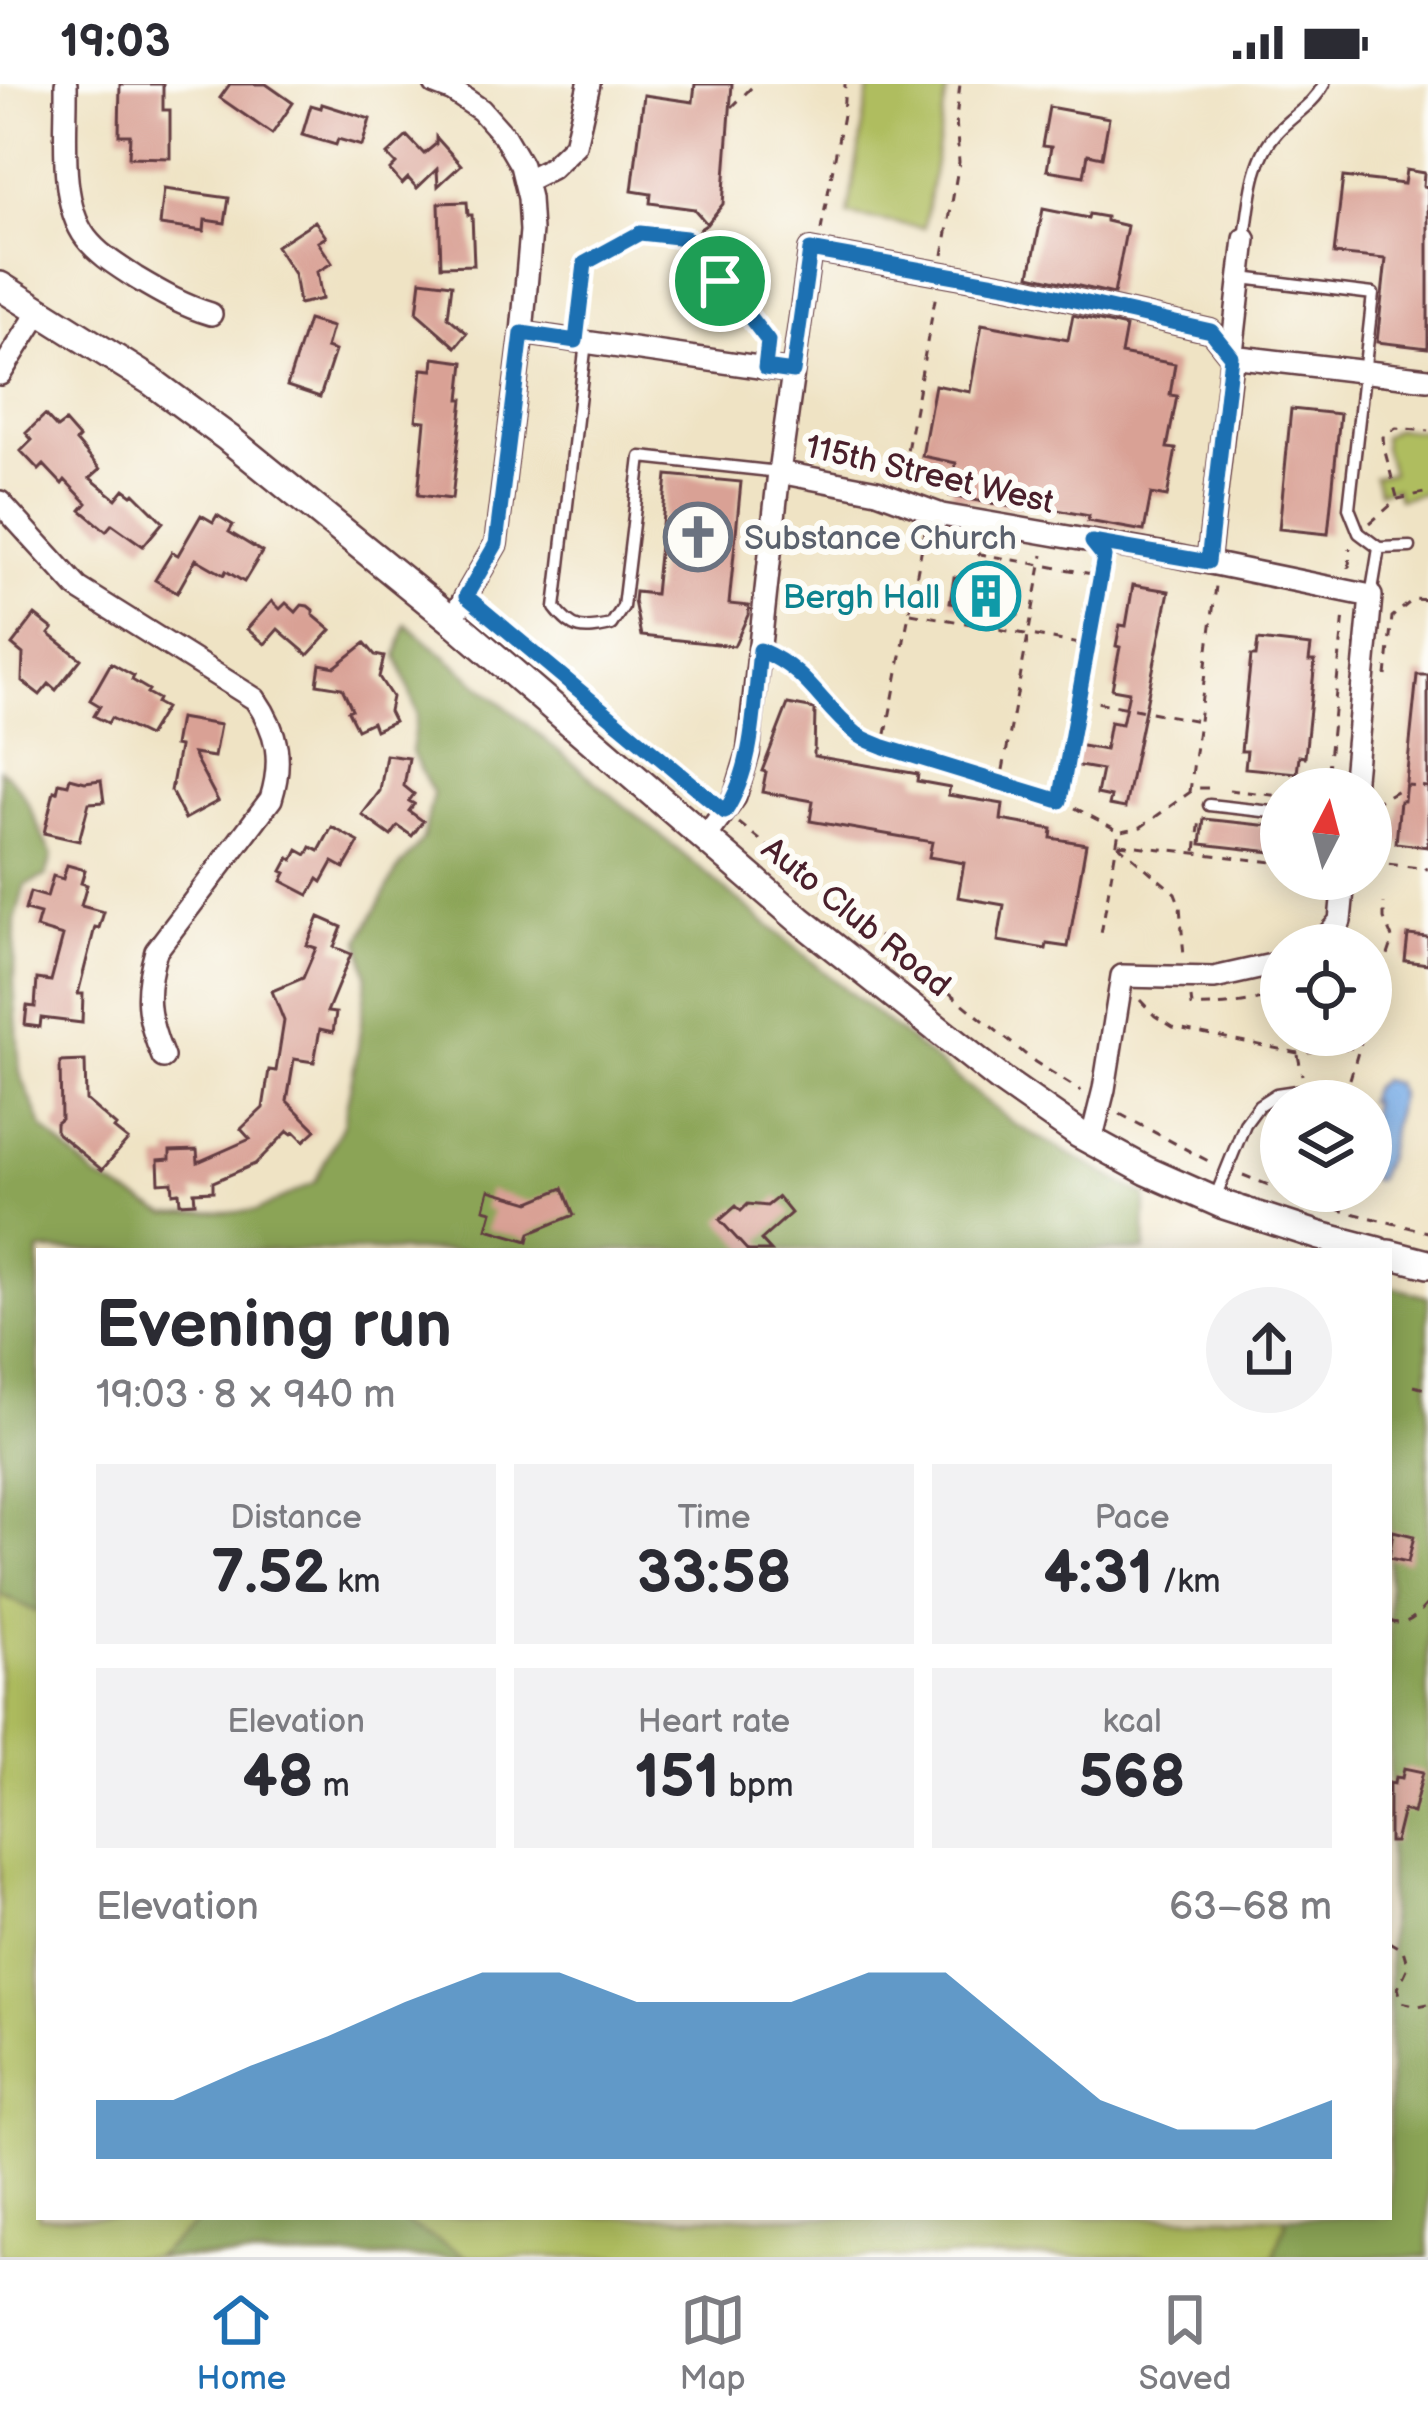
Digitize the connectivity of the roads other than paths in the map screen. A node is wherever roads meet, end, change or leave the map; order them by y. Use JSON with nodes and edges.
{"nodes":[{"id":1,"x":66,"y":84,"type":"edge"},
{"id":2,"x":435,"y":84,"type":"edge"},
{"id":3,"x":590,"y":84,"type":"edge"},
{"id":4,"x":1324,"y":84,"type":"edge"},
{"id":5,"x":524,"y":181,"type":"junction"},
{"id":6,"x":1245,"y":239,"type":"joint"},
{"id":7,"x":1240,"y":278,"type":"junction"},
{"id":8,"x":0,"y":286,"type":"edge"},
{"id":9,"x":39,"y":312,"type":"junction"},
{"id":10,"x":211,"y":314,"type":"dead end"},
{"id":11,"x":522,"y":333,"type":"junction"},
{"id":12,"x":581,"y":341,"type":"junction"},
{"id":13,"x":1231,"y":356,"type":"junction"},
{"id":14,"x":1366,"y":371,"type":"junction"},
{"id":15,"x":793,"y":372,"type":"junction"},
{"id":16,"x":0,"y":374,"type":"edge"},
{"id":17,"x":1428,"y":379,"type":"edge"},
{"id":18,"x":779,"y":472,"type":"junction"},
{"id":19,"x":0,"y":502,"type":"edge"},
{"id":20,"x":1410,"y":547,"type":"dead end"},
{"id":21,"x":1379,"y":548,"type":"junction"},
{"id":22,"x":1208,"y":562,"type":"junction"},
{"id":23,"x":1371,"y":596,"type":"junction"},
{"id":24,"x":459,"y":608,"type":"junction"},
{"id":25,"x":760,"y":650,"type":"junction"},
{"id":26,"x":1355,"y":768,"type":"edge"},
{"id":27,"x":1060,"y":801,"type":"road end"},
{"id":28,"x":1209,"y":805,"type":"road end"},
{"id":29,"x":1260,"y":811,"type":"edge"},
{"id":30,"x":705,"y":838,"type":"junction"},
{"id":31,"x":1260,"y":968,"type":"edge"},
{"id":32,"x":163,"y":1057,"type":"dead end"},
{"id":33,"x":1260,"y":1105,"type":"edge"},
{"id":34,"x":1091,"y":1141,"type":"junction"},
{"id":35,"x":1214,"y":1201,"type":"junction"},
{"id":36,"x":1367,"y":1248,"type":"edge"},
{"id":37,"x":1392,"y":1255,"type":"edge"},
{"id":38,"x":1428,"y":1264,"type":"edge"}],
"edges":[{"from":1,"to":10,"type":"street"},
{"from":2,"to":5,"type":"street"},
{"from":3,"to":5,"type":"street"},
{"from":4,"to":6,"type":"lane"},
{"from":5,"to":11,"type":"street"},
{"from":6,"to":7,"type":"street"},
{"from":7,"to":13,"type":"street"},
{"from":7,"to":14,"type":"lane"},
{"from":8,"to":9,"type":"street","name":"Auto Club Road"},
{"from":9,"to":16,"type":"street"},
{"from":9,"to":24,"type":"street","name":"Auto Club Road"},
{"from":11,"to":12,"type":"street"},
{"from":11,"to":24,"type":"street"},
{"from":12,"to":15,"type":"street"},
{"from":12,"to":18,"type":"lane"},
{"from":13,"to":14,"type":"street"},
{"from":13,"to":15,"type":"street"},
{"from":13,"to":22,"type":"street"},
{"from":14,"to":17,"type":"street"},
{"from":14,"to":21,"type":"lane"},
{"from":15,"to":18,"type":"street"},
{"from":18,"to":22,"type":"street","name":"115th Street West"},
{"from":18,"to":25,"type":"street"},
{"from":19,"to":32,"type":"street"},
{"from":20,"to":21,"type":"lane"},
{"from":21,"to":23,"type":"lane"},
{"from":22,"to":23,"type":"street","name":"115th Street West"},
{"from":23,"to":26,"type":"street"},
{"from":24,"to":30,"type":"street","name":"Auto Club Road"},
{"from":25,"to":27,"type":"lane"},
{"from":25,"to":30,"type":"street"},
{"from":28,"to":29,"type":"lane"},
{"from":30,"to":34,"type":"street","name":"Auto Club Road"},
{"from":31,"to":34,"type":"street"},
{"from":33,"to":35,"type":"lane"},
{"from":34,"to":35,"type":"street","name":"Auto Club Road"},
{"from":35,"to":36,"type":"street","name":"Auto Club Road"},
{"from":37,"to":38,"type":"street"}]}
